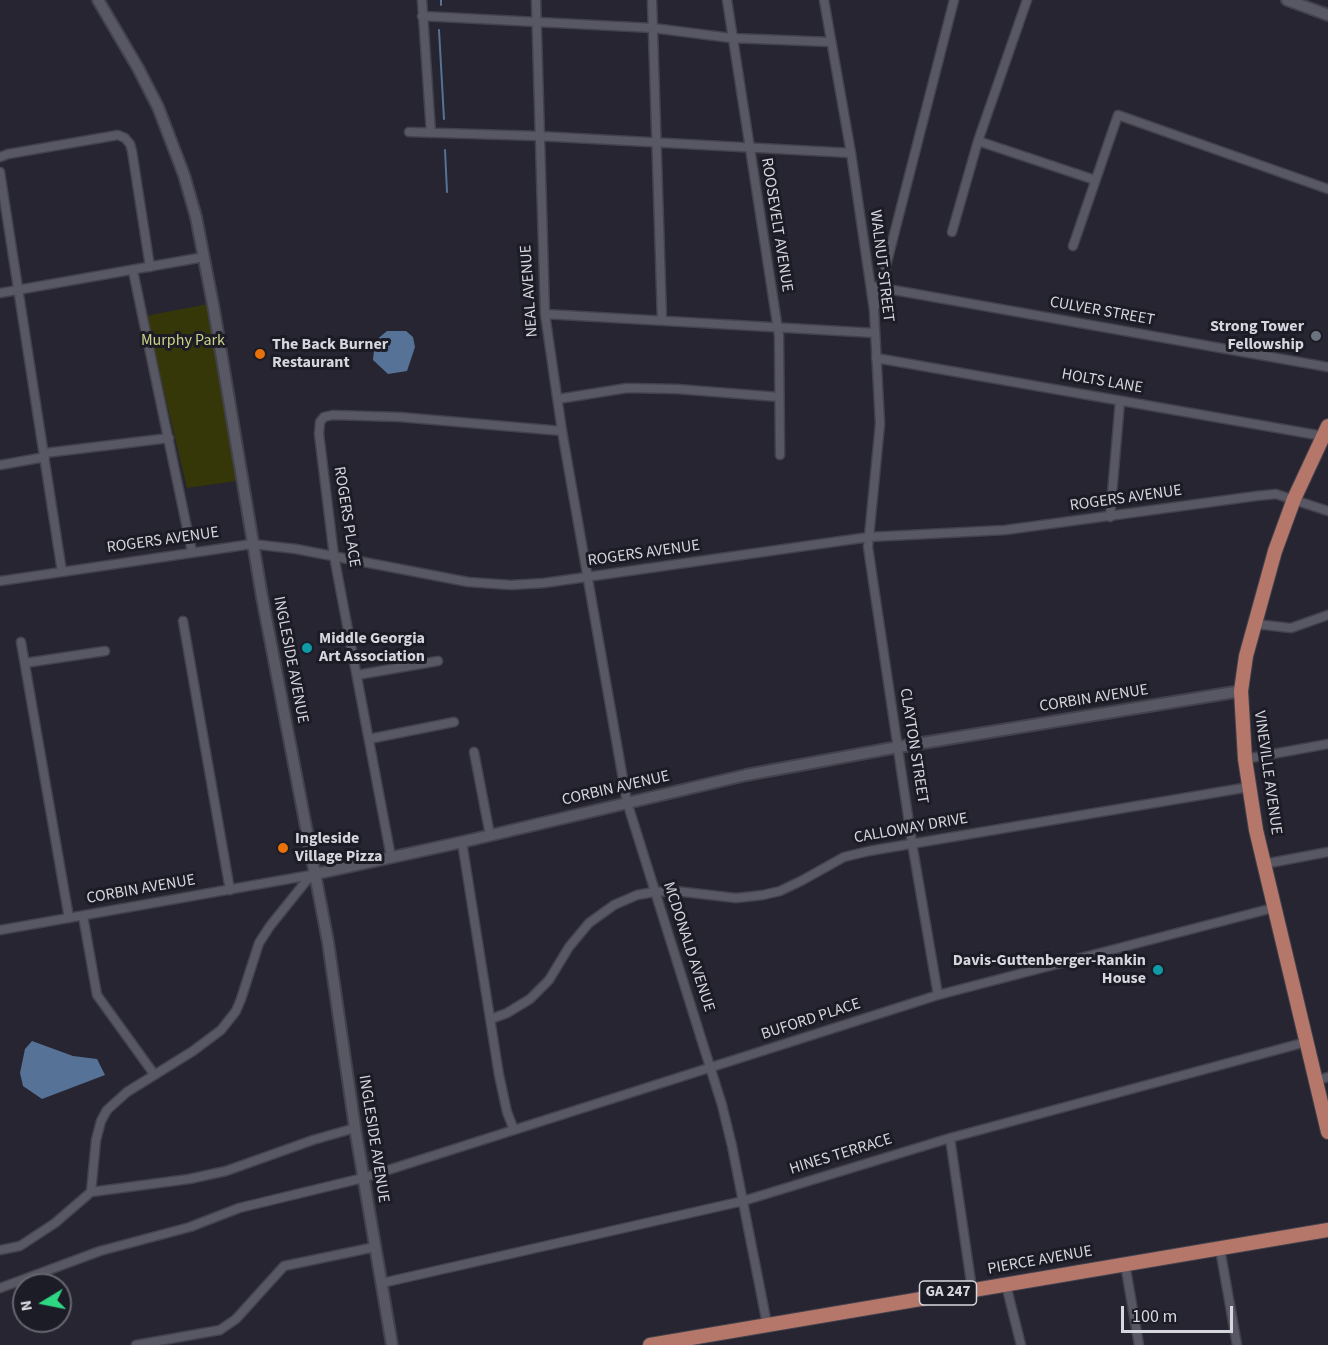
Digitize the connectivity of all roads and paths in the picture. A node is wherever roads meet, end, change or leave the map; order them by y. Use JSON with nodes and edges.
{"nodes":[{"id":1,"x":98,"y":0,"type":"edge"},
{"id":2,"x":422,"y":0,"type":"edge"},
{"id":3,"x":536,"y":0,"type":"edge"},
{"id":4,"x":652,"y":0,"type":"edge"},
{"id":5,"x":727,"y":0,"type":"edge"},
{"id":6,"x":954,"y":0,"type":"edge"},
{"id":7,"x":1027,"y":0,"type":"edge"},
{"id":8,"x":1287,"y":0,"type":"edge"},
{"id":9,"x":822,"y":1,"type":"edge"},
{"id":10,"x":1328,"y":15,"type":"edge"},
{"id":11,"x":422,"y":16,"type":"junction"},
{"id":12,"x":536,"y":21,"type":"junction"},
{"id":13,"x":653,"y":28,"type":"junction"},
{"id":14,"x":731,"y":38,"type":"junction"},
{"id":15,"x":831,"y":42,"type":"junction"},
{"id":16,"x":409,"y":132,"type":"dead end"},
{"id":17,"x":431,"y":133,"type":"junction"},
{"id":18,"x":538,"y":136,"type":"junction"},
{"id":19,"x":978,"y":141,"type":"junction"},
{"id":20,"x":655,"y":142,"type":"junction"},
{"id":21,"x":749,"y":148,"type":"junction"},
{"id":22,"x":851,"y":153,"type":"junction"},
{"id":23,"x":0,"y":158,"type":"edge"},
{"id":24,"x":0,"y":172,"type":"edge"},
{"id":25,"x":1095,"y":180,"type":"junction"},
{"id":26,"x":1328,"y":189,"type":"edge"},
{"id":27,"x":952,"y":232,"type":"dead end"},
{"id":28,"x":1073,"y":246,"type":"dead end"},
{"id":29,"x":204,"y":257,"type":"junction"},
{"id":30,"x":150,"y":267,"type":"junction"},
{"id":31,"x":133,"y":271,"type":"junction"},
{"id":32,"x":875,"y":287,"type":"junction"},
{"id":33,"x":19,"y":289,"type":"junction"},
{"id":34,"x":0,"y":293,"type":"edge"},
{"id":35,"x":545,"y":314,"type":"junction"},
{"id":36,"x":662,"y":320,"type":"junction"},
{"id":37,"x":777,"y":328,"type":"junction"},
{"id":38,"x":875,"y":333,"type":"junction"},
{"id":39,"x":876,"y":358,"type":"junction"},
{"id":40,"x":1328,"y":367,"type":"edge"},
{"id":41,"x":779,"y":397,"type":"junction"},
{"id":42,"x":558,"y":399,"type":"junction"},
{"id":43,"x":1120,"y":401,"type":"junction"},
{"id":44,"x":562,"y":431,"type":"junction"},
{"id":45,"x":1325,"y":431,"type":"edge"},
{"id":46,"x":169,"y":438,"type":"junction"},
{"id":47,"x":45,"y":455,"type":"junction"},
{"id":48,"x":780,"y":456,"type":"dead end"},
{"id":49,"x":0,"y":465,"type":"edge"},
{"id":50,"x":1293,"y":499,"type":"junction"},
{"id":51,"x":1328,"y":511,"type":"edge"},
{"id":52,"x":1110,"y":517,"type":"junction"},
{"id":53,"x":869,"y":537,"type":"junction"},
{"id":54,"x":252,"y":544,"type":"junction"},
{"id":55,"x":192,"y":552,"type":"junction"},
{"id":56,"x":334,"y":556,"type":"junction"},
{"id":57,"x":62,"y":572,"type":"junction"},
{"id":58,"x":589,"y":577,"type":"junction"},
{"id":59,"x":0,"y":581,"type":"edge"},
{"id":60,"x":1328,"y":615,"type":"edge"},
{"id":61,"x":183,"y":621,"type":"dead end"},
{"id":62,"x":1255,"y":624,"type":"junction"},
{"id":63,"x":21,"y":642,"type":"dead end"},
{"id":64,"x":105,"y":651,"type":"dead end"},
{"id":65,"x":438,"y":661,"type":"dead end"},
{"id":66,"x":25,"y":663,"type":"junction"},
{"id":67,"x":357,"y":675,"type":"junction"},
{"id":68,"x":1241,"y":691,"type":"junction"},
{"id":69,"x":453,"y":722,"type":"dead end"},
{"id":70,"x":369,"y":739,"type":"junction"},
{"id":71,"x":1328,"y":744,"type":"edge"},
{"id":72,"x":898,"y":747,"type":"junction"},
{"id":73,"x":474,"y":752,"type":"dead end"},
{"id":74,"x":1245,"y":759,"type":"junction"},
{"id":75,"x":1249,"y":787,"type":"junction"},
{"id":76,"x":627,"y":802,"type":"junction"},
{"id":77,"x":490,"y":835,"type":"junction"},
{"id":78,"x":462,"y":842,"type":"junction"},
{"id":79,"x":912,"y":843,"type":"junction"},
{"id":80,"x":1328,"y":852,"type":"edge"},
{"id":81,"x":391,"y":857,"type":"junction"},
{"id":82,"x":1264,"y":864,"type":"junction"},
{"id":83,"x":315,"y":874,"type":"junction"},
{"id":84,"x":231,"y":890,"type":"junction"},
{"id":85,"x":654,"y":892,"type":"junction"},
{"id":86,"x":1273,"y":908,"type":"junction"},
{"id":87,"x":83,"y":916,"type":"junction"},
{"id":88,"x":69,"y":918,"type":"junction"},
{"id":89,"x":0,"y":930,"type":"edge"},
{"id":90,"x":938,"y":995,"type":"junction"},
{"id":91,"x":491,"y":1018,"type":"junction"},
{"id":92,"x":1306,"y":1042,"type":"junction"},
{"id":93,"x":711,"y":1068,"type":"junction"},
{"id":94,"x":154,"y":1074,"type":"junction"},
{"id":95,"x":1322,"y":1079,"type":"edge"},
{"id":96,"x":355,"y":1128,"type":"junction"},
{"id":97,"x":514,"y":1130,"type":"junction"},
{"id":98,"x":1328,"y":1132,"type":"edge"},
{"id":99,"x":950,"y":1138,"type":"junction"},
{"id":100,"x":363,"y":1178,"type":"junction"},
{"id":101,"x":91,"y":1192,"type":"junction"},
{"id":102,"x":743,"y":1201,"type":"junction"},
{"id":103,"x":1328,"y":1230,"type":"edge"},
{"id":104,"x":375,"y":1247,"type":"junction"},
{"id":105,"x":1220,"y":1249,"type":"junction"},
{"id":106,"x":0,"y":1250,"type":"edge"},
{"id":107,"x":1125,"y":1264,"type":"junction"},
{"id":108,"x":382,"y":1283,"type":"junction"},
{"id":109,"x":1006,"y":1285,"type":"junction"},
{"id":110,"x":0,"y":1288,"type":"edge"},
{"id":111,"x":972,"y":1289,"type":"junction"},
{"id":112,"x":767,"y":1324,"type":"junction"},
{"id":113,"x":136,"y":1345,"type":"edge"},
{"id":114,"x":392,"y":1345,"type":"edge"},
{"id":115,"x":650,"y":1345,"type":"edge"},
{"id":116,"x":1021,"y":1345,"type":"edge"},
{"id":117,"x":1139,"y":1345,"type":"edge"},
{"id":118,"x":1237,"y":1345,"type":"edge"}],
"edges":[{"from":1,"to":29,"type":"street","name":"INGLESIDE AVENUE"},
{"from":2,"to":11,"type":"street"},
{"from":3,"to":12,"type":"street","name":"NEAL AVENUE"},
{"from":4,"to":13,"type":"street"},
{"from":5,"to":14,"type":"street","name":"ROOSEVELT AVENUE"},
{"from":6,"to":32,"type":"street","name":"WALNUT STREET"},
{"from":7,"to":19,"type":"street"},
{"from":8,"to":10,"type":"street"},
{"from":9,"to":15,"type":"street","name":"WALNUT STREET"},
{"from":11,"to":12,"type":"street"},
{"from":11,"to":17,"type":"street"},
{"from":12,"to":13,"type":"street"},
{"from":12,"to":18,"type":"street","name":"NEAL AVENUE"},
{"from":13,"to":14,"type":"street"},
{"from":13,"to":20,"type":"street"},
{"from":14,"to":15,"type":"street"},
{"from":14,"to":21,"type":"street","name":"ROOSEVELT AVENUE"},
{"from":15,"to":22,"type":"street","name":"WALNUT STREET"},
{"from":16,"to":17,"type":"street"},
{"from":17,"to":18,"type":"street"},
{"from":18,"to":20,"type":"street"},
{"from":18,"to":35,"type":"street","name":"NEAL AVENUE"},
{"from":19,"to":25,"type":"street"},
{"from":19,"to":27,"type":"street"},
{"from":20,"to":21,"type":"street"},
{"from":20,"to":36,"type":"street"},
{"from":21,"to":22,"type":"street"},
{"from":21,"to":37,"type":"street","name":"ROOSEVELT AVENUE"},
{"from":22,"to":32,"type":"street","name":"WALNUT STREET"},
{"from":23,"to":30,"type":"street"},
{"from":24,"to":33,"type":"street"},
{"from":25,"to":26,"type":"street"},
{"from":25,"to":28,"type":"street"},
{"from":29,"to":30,"type":"street"},
{"from":29,"to":54,"type":"street","name":"INGLESIDE AVENUE"},
{"from":30,"to":31,"type":"street"},
{"from":31,"to":33,"type":"street"},
{"from":31,"to":46,"type":"street"},
{"from":32,"to":38,"type":"street","name":"WALNUT STREET"},
{"from":32,"to":40,"type":"street","name":"CULVER STREET"},
{"from":33,"to":34,"type":"street"},
{"from":33,"to":47,"type":"street"},
{"from":35,"to":36,"type":"street"},
{"from":35,"to":42,"type":"street","name":"NEAL AVENUE"},
{"from":36,"to":37,"type":"street"},
{"from":37,"to":38,"type":"street"},
{"from":37,"to":41,"type":"street","name":"ROOSEVELT AVENUE"},
{"from":38,"to":39,"type":"street","name":"WALNUT STREET"},
{"from":39,"to":43,"type":"street","name":"HOLTS LANE"},
{"from":39,"to":53,"type":"street","name":"WALNUT STREET"},
{"from":41,"to":42,"type":"street"},
{"from":41,"to":48,"type":"street","name":"ROOSEVELT AVENUE"},
{"from":42,"to":44,"type":"street","name":"NEAL AVENUE"},
{"from":43,"to":45,"type":"street","name":"HOLTS LANE"},
{"from":43,"to":52,"type":"street"},
{"from":44,"to":56,"type":"street","name":"ROGERS PLACE"},
{"from":44,"to":58,"type":"street","name":"NEAL AVENUE"},
{"from":45,"to":50,"type":"main road","name":"VINEVILLE AVENUE"},
{"from":46,"to":47,"type":"street"},
{"from":46,"to":55,"type":"street"},
{"from":47,"to":49,"type":"street"},
{"from":47,"to":57,"type":"street"},
{"from":50,"to":51,"type":"street","name":"ROGERS AVENUE"},
{"from":50,"to":52,"type":"street","name":"ROGERS AVENUE"},
{"from":50,"to":62,"type":"main road","name":"VINEVILLE AVENUE"},
{"from":52,"to":53,"type":"street","name":"ROGERS AVENUE"},
{"from":53,"to":58,"type":"street","name":"ROGERS AVENUE"},
{"from":53,"to":72,"type":"street","name":"CLAYTON STREET"},
{"from":54,"to":55,"type":"street","name":"ROGERS AVENUE"},
{"from":54,"to":56,"type":"street","name":"ROGERS AVENUE"},
{"from":54,"to":83,"type":"street","name":"INGLESIDE AVENUE"},
{"from":55,"to":57,"type":"street","name":"ROGERS AVENUE"},
{"from":56,"to":58,"type":"street","name":"ROGERS AVENUE"},
{"from":56,"to":67,"type":"street","name":"ROGERS PLACE"},
{"from":57,"to":59,"type":"street","name":"ROGERS AVENUE"},
{"from":58,"to":76,"type":"street","name":"MCDONALD AVENUE"},
{"from":60,"to":62,"type":"street"},
{"from":61,"to":84,"type":"street"},
{"from":62,"to":68,"type":"main road","name":"VINEVILLE AVENUE"},
{"from":63,"to":66,"type":"street"},
{"from":64,"to":66,"type":"street"},
{"from":65,"to":67,"type":"street"},
{"from":66,"to":88,"type":"street"},
{"from":67,"to":70,"type":"street","name":"ROGERS PLACE"},
{"from":68,"to":72,"type":"street","name":"CORBIN AVENUE"},
{"from":68,"to":74,"type":"main road","name":"VINEVILLE AVENUE"},
{"from":69,"to":70,"type":"street"},
{"from":70,"to":81,"type":"street","name":"ROGERS PLACE"},
{"from":71,"to":74,"type":"street"},
{"from":72,"to":76,"type":"street","name":"CORBIN AVENUE"},
{"from":72,"to":79,"type":"street","name":"CLAYTON STREET"},
{"from":73,"to":77,"type":"street"},
{"from":74,"to":75,"type":"main road","name":"VINEVILLE AVENUE"},
{"from":75,"to":79,"type":"street","name":"CALLOWAY DRIVE"},
{"from":75,"to":82,"type":"main road","name":"VINEVILLE AVENUE"},
{"from":76,"to":77,"type":"street","name":"CORBIN AVENUE"},
{"from":76,"to":85,"type":"street","name":"MCDONALD AVENUE"},
{"from":77,"to":78,"type":"street","name":"CORBIN AVENUE"},
{"from":78,"to":81,"type":"street","name":"CORBIN AVENUE"},
{"from":78,"to":91,"type":"street"},
{"from":79,"to":85,"type":"street","name":"CALLOWAY DRIVE"},
{"from":79,"to":90,"type":"street","name":"CLAYTON STREET"},
{"from":80,"to":82,"type":"street"},
{"from":81,"to":83,"type":"street","name":"CORBIN AVENUE"},
{"from":82,"to":86,"type":"main road","name":"VINEVILLE AVENUE"},
{"from":83,"to":84,"type":"street","name":"CORBIN AVENUE"},
{"from":83,"to":94,"type":"street"},
{"from":83,"to":96,"type":"street","name":"INGLESIDE AVENUE"},
{"from":84,"to":87,"type":"street","name":"CORBIN AVENUE"},
{"from":85,"to":91,"type":"street","name":"CALLOWAY DRIVE"},
{"from":85,"to":93,"type":"street","name":"MCDONALD AVENUE"},
{"from":86,"to":90,"type":"street","name":"BUFORD PLACE"},
{"from":86,"to":92,"type":"main road","name":"VINEVILLE AVENUE"},
{"from":87,"to":88,"type":"street","name":"CORBIN AVENUE"},
{"from":87,"to":94,"type":"street"},
{"from":88,"to":89,"type":"street","name":"CORBIN AVENUE"},
{"from":90,"to":93,"type":"street","name":"BUFORD PLACE"},
{"from":91,"to":97,"type":"street"},
{"from":92,"to":95,"type":"main road","name":"VINEVILLE AVENUE"},
{"from":92,"to":99,"type":"street","name":"HINES TERRACE"},
{"from":93,"to":97,"type":"street","name":"BUFORD PLACE"},
{"from":93,"to":102,"type":"street","name":"MCDONALD AVENUE"},
{"from":94,"to":101,"type":"street"},
{"from":95,"to":98,"type":"main road","name":"VINEVILLE AVENUE"},
{"from":96,"to":100,"type":"street","name":"INGLESIDE AVENUE"},
{"from":96,"to":101,"type":"street"},
{"from":97,"to":100,"type":"street","name":"BUFORD PLACE"},
{"from":99,"to":102,"type":"street","name":"HINES TERRACE"},
{"from":99,"to":111,"type":"street"},
{"from":100,"to":104,"type":"street","name":"INGLESIDE AVENUE"},
{"from":100,"to":110,"type":"street","name":"BUFORD PLACE"},
{"from":101,"to":106,"type":"street"},
{"from":102,"to":108,"type":"street","name":"HINES TERRACE"},
{"from":102,"to":112,"type":"street","name":"MCDONALD AVENUE"},
{"from":103,"to":105,"type":"main road","name":"PIERCE AVENUE","number":"GA 247"},
{"from":104,"to":108,"type":"street","name":"INGLESIDE AVENUE"},
{"from":104,"to":113,"type":"street"},
{"from":105,"to":107,"type":"main road","name":"PIERCE AVENUE","number":"GA 247"},
{"from":105,"to":118,"type":"street"},
{"from":107,"to":109,"type":"main road","name":"PIERCE AVENUE","number":"GA 247"},
{"from":107,"to":117,"type":"street"},
{"from":108,"to":114,"type":"street","name":"INGLESIDE AVENUE"},
{"from":109,"to":111,"type":"main road","name":"PIERCE AVENUE","number":"GA 247"},
{"from":109,"to":116,"type":"street"},
{"from":111,"to":112,"type":"main road","name":"PIERCE AVENUE","number":"GA 247"},
{"from":112,"to":115,"type":"main road","name":"PIERCE AVENUE","number":"GA 247"}]}
